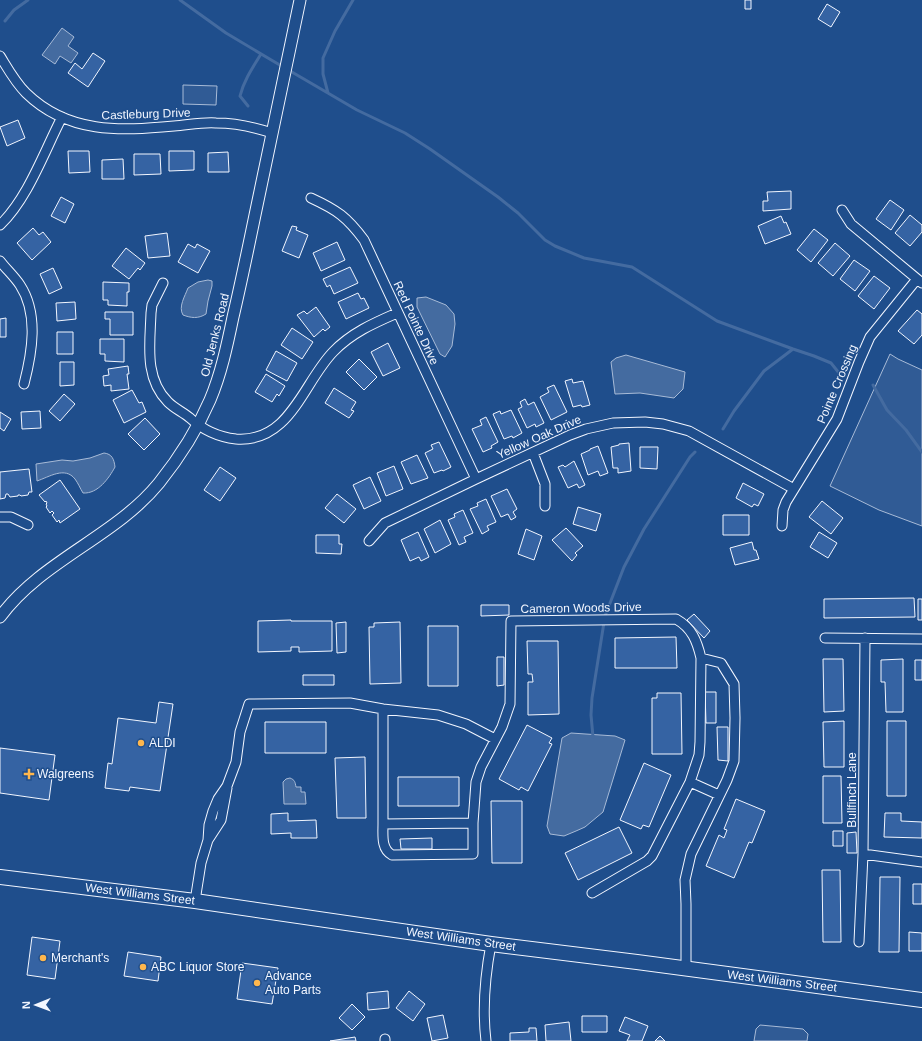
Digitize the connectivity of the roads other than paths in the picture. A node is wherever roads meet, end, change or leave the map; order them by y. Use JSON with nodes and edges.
{"nodes":[{"id":1,"x":300,"y":0,"type":"edge"},
{"id":2,"x":0,"y":56,"type":"edge"},
{"id":3,"x":62,"y":117,"type":"junction"},
{"id":4,"x":272,"y":133,"type":"junction"},
{"id":5,"x":311,"y":198,"type":"dead end"},
{"id":6,"x":842,"y":210,"type":"dead end"},
{"id":7,"x":0,"y":225,"type":"edge"},
{"id":8,"x":0,"y":261,"type":"edge"},
{"id":9,"x":919,"y":281,"type":"edge"},
{"id":10,"x":163,"y":283,"type":"dead end"},
{"id":11,"x":397,"y":312,"type":"junction"},
{"id":12,"x":24,"y":384,"type":"dead end"},
{"id":13,"x":198,"y":425,"type":"junction"},
{"id":14,"x":533,"y":453,"type":"junction"},
{"id":15,"x":476,"y":479,"type":"junction"},
{"id":16,"x":794,"y":489,"type":"junction"},
{"id":17,"x":545,"y":506,"type":"dead end"},
{"id":18,"x":0,"y":517,"type":"edge"},
{"id":19,"x":28,"y":525,"type":"dead end"},
{"id":20,"x":782,"y":526,"type":"dead end"},
{"id":21,"x":369,"y":541,"type":"dead end"},
{"id":22,"x":1,"y":612,"type":"edge"},
{"id":23,"x":825,"y":638,"type":"dead end"},
{"id":24,"x":865,"y":638,"type":"junction"},
{"id":25,"x":922,"y":639,"type":"edge"},
{"id":26,"x":701,"y":658,"type":"junction"},
{"id":27,"x":383,"y":709,"type":"junction"},
{"id":28,"x":495,"y":739,"type":"junction"},
{"id":29,"x":690,"y":782,"type":"junction"},
{"id":30,"x":719,"y":795,"type":"junction"},
{"id":31,"x":473,"y":823,"type":"junction"},
{"id":32,"x":383,"y":824,"type":"junction"},
{"id":33,"x":863,"y":854,"type":"junction"},
{"id":34,"x":922,"y":862,"type":"edge"},
{"id":35,"x":0,"y":877,"type":"edge"},
{"id":36,"x":592,"y":893,"type":"dead end"},
{"id":37,"x":195,"y":901,"type":"junction"},
{"id":38,"x":859,"y":942,"type":"dead end"},
{"id":39,"x":491,"y":944,"type":"junction"},
{"id":40,"x":686,"y":969,"type":"junction"},
{"id":41,"x":922,"y":1000,"type":"edge"},
{"id":42,"x":486,"y":1041,"type":"edge"}],
"edges":[{"from":1,"to":4,"type":"street","name":"Old Jenks Road"},
{"from":2,"to":3,"type":"street","name":"Castleburg Drive"},
{"from":3,"to":4,"type":"street","name":"Castleburg Drive"},
{"from":3,"to":7,"type":"street"},
{"from":4,"to":13,"type":"street","name":"Old Jenks Road"},
{"from":5,"to":11,"type":"street","name":"Red Pointe Drive"},
{"from":6,"to":9,"type":"street"},
{"from":8,"to":12,"type":"street"},
{"from":9,"to":16,"type":"street","name":"Pointe Crossing"},
{"from":10,"to":13,"type":"street"},
{"from":11,"to":13,"type":"street"},
{"from":11,"to":15,"type":"street","name":"Red Pointe Drive"},
{"from":13,"to":22,"type":"street","name":"Old Jenks Road"},
{"from":14,"to":15,"type":"street","name":"Yellow Oak Drive"},
{"from":14,"to":16,"type":"street","name":"Yellow Oak Drive"},
{"from":14,"to":17,"type":"street"},
{"from":15,"to":21,"type":"street","name":"Yellow Oak Drive"},
{"from":16,"to":20,"type":"street","name":"Pointe Crossing"},
{"from":18,"to":19,"type":"street"},
{"from":23,"to":24,"type":"street"},
{"from":24,"to":25,"type":"street"},
{"from":24,"to":33,"type":"street","name":"Bullfinch Lane"},
{"from":26,"to":28,"type":"street","name":"Cameron Woods Drive"},
{"from":26,"to":29,"type":"street","name":"Cameron Woods Drive"},
{"from":26,"to":30,"type":"street"},
{"from":27,"to":28,"type":"street"},
{"from":27,"to":32,"type":"street"},
{"from":27,"to":37,"type":"street"},
{"from":28,"to":31,"type":"street","name":"Cameron Woods Drive"},
{"from":29,"to":30,"type":"street"},
{"from":29,"to":36,"type":"street","name":"Cameron Woods Drive"},
{"from":30,"to":40,"type":"street"},
{"from":31,"to":32,"type":"street"},
{"from":31,"to":32,"type":"street","name":"Cameron Woods Drive"},
{"from":33,"to":34,"type":"street"},
{"from":33,"to":38,"type":"street","name":"Bullfinch Lane"},
{"from":35,"to":37,"type":"main road","name":"West Williams Street"},
{"from":37,"to":39,"type":"main road","name":"West Williams Street"},
{"from":39,"to":40,"type":"main road","name":"West Williams Street"},
{"from":39,"to":42,"type":"street"},
{"from":40,"to":41,"type":"main road","name":"West Williams Street"}]}
